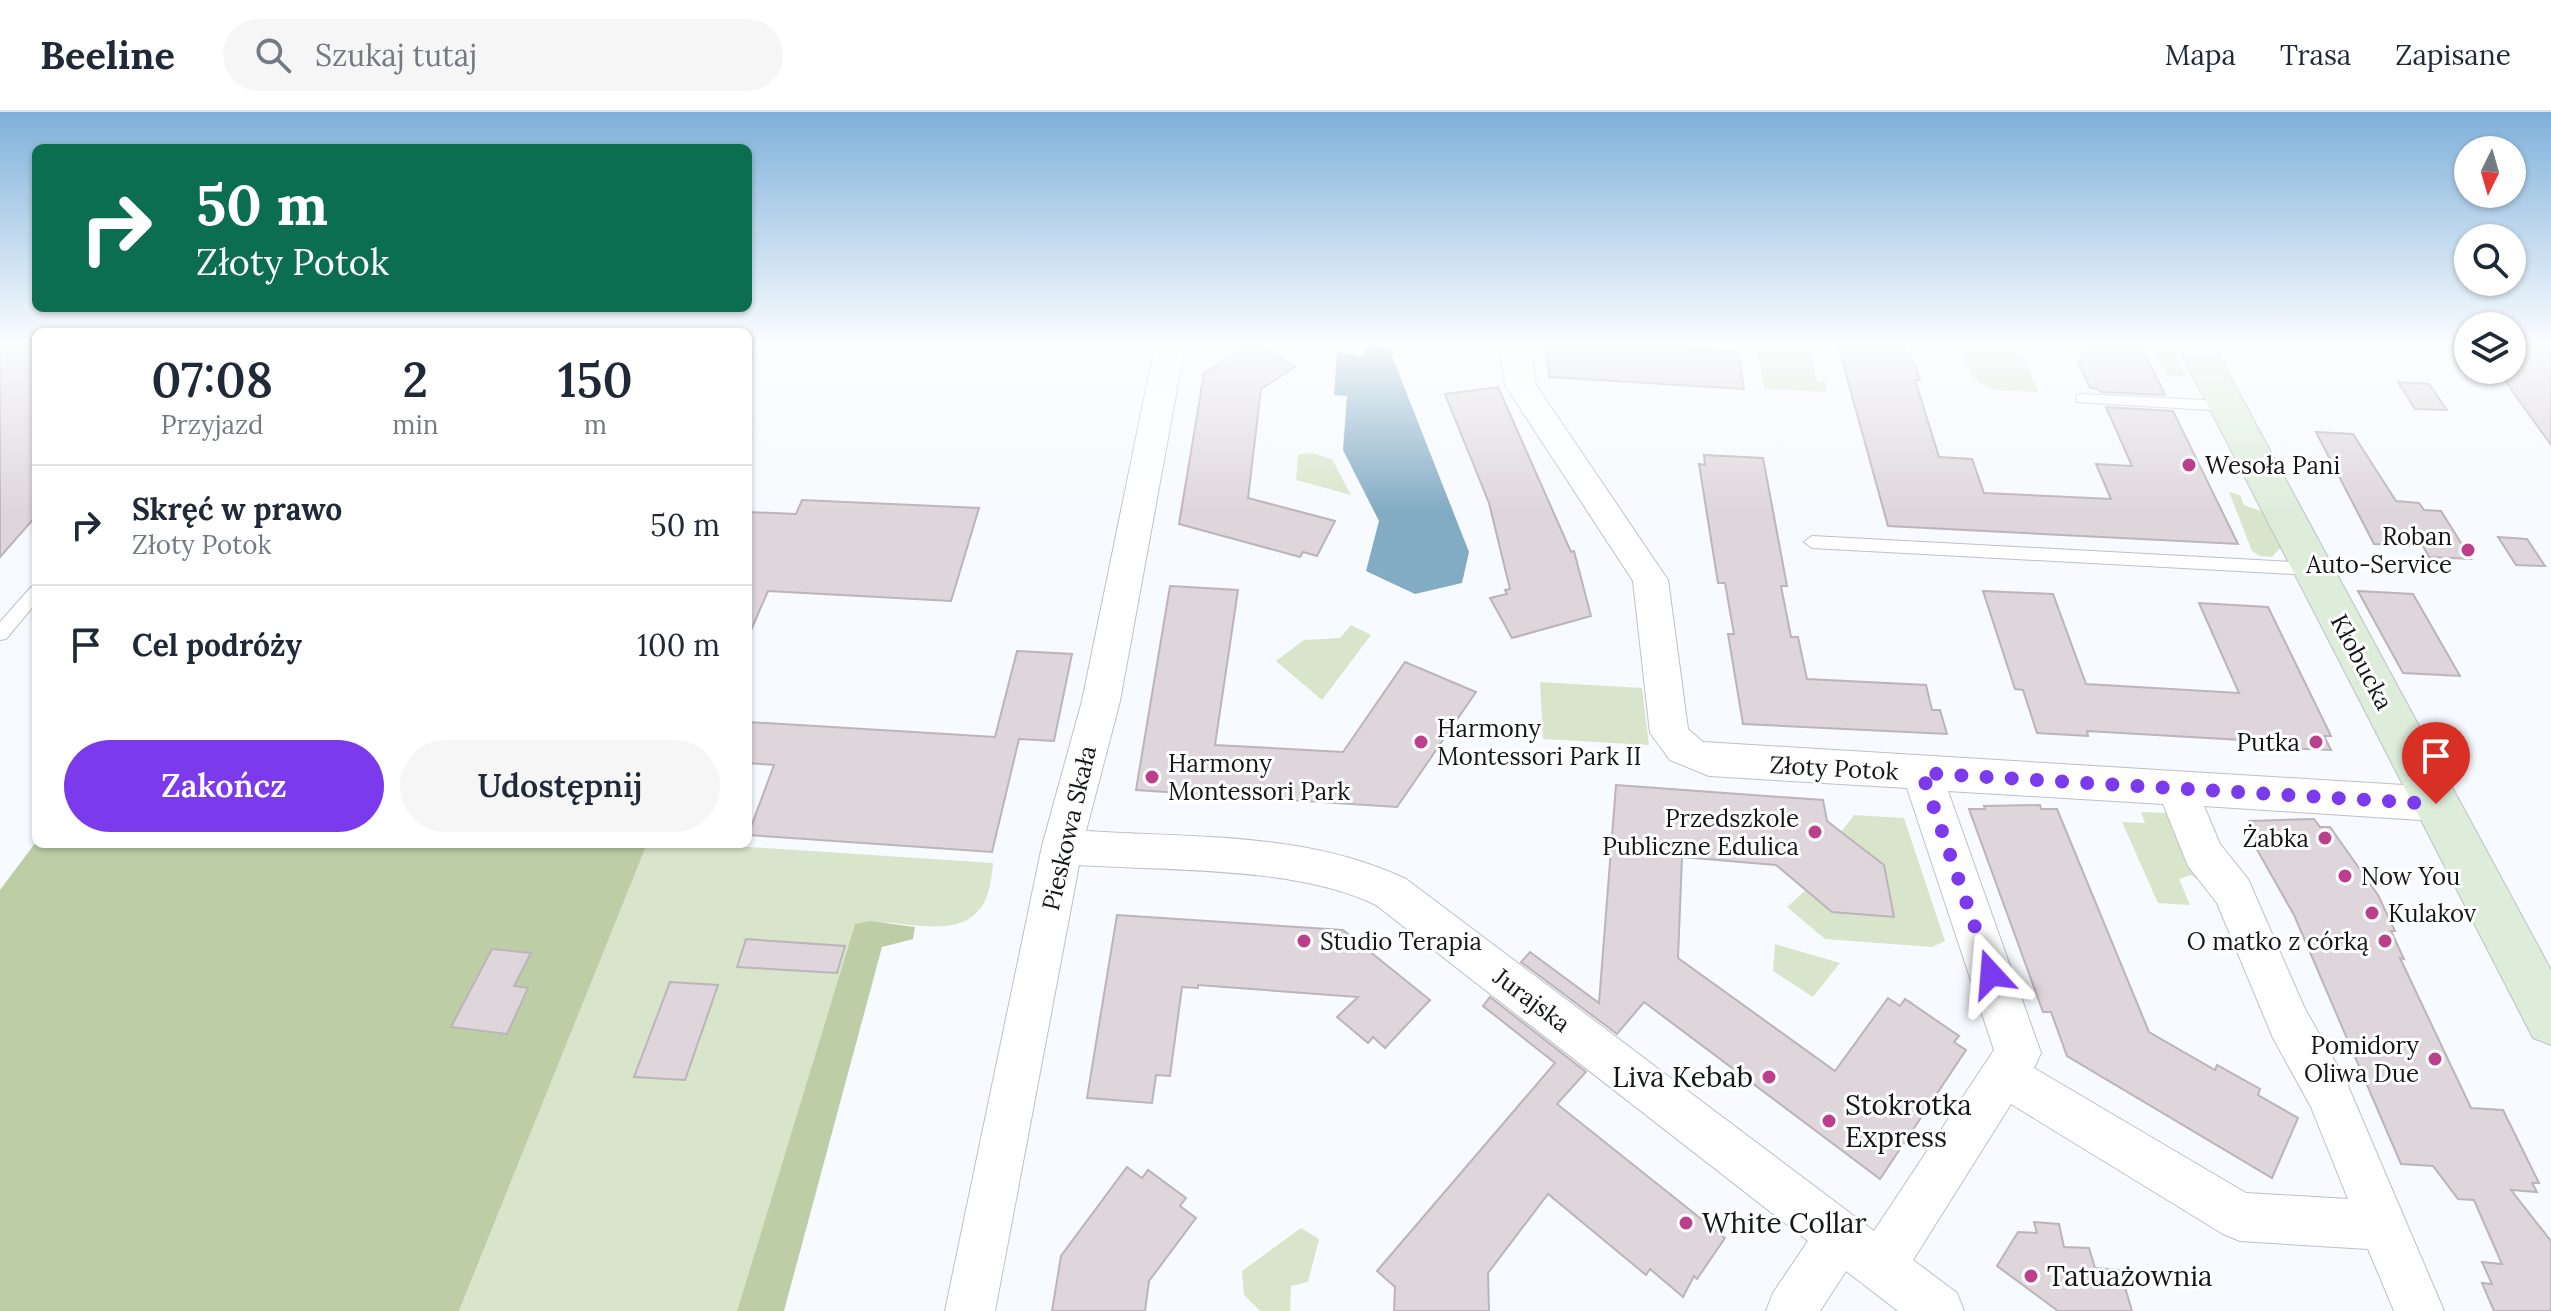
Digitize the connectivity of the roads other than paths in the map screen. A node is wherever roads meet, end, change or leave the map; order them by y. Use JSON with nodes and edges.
{"nodes":[{"id":1,"x":1159,"y":401,"type":"edge"},
{"id":2,"x":1532,"y":401,"type":"edge"},
{"id":3,"x":2122,"y":401,"type":"edge"},
{"id":4,"x":2224,"y":401,"type":"edge"},
{"id":5,"x":2227,"y":406,"type":"junction"},
{"id":6,"x":1812,"y":542,"type":"dead end"},
{"id":7,"x":2313,"y":569,"type":"junction"},
{"id":8,"x":32,"y":597,"type":"edge"},
{"id":9,"x":0,"y":634,"type":"edge"},
{"id":10,"x":1922,"y":773,"type":"junction"},
{"id":11,"x":2177,"y":788,"type":"junction"},
{"id":12,"x":2436,"y":804,"type":"junction"},
{"id":13,"x":1062,"y":846,"type":"junction"},
{"id":14,"x":2551,"y":1021,"type":"edge"},
{"id":15,"x":2004,"y":1075,"type":"junction"},
{"id":16,"x":2383,"y":1225,"type":"junction"},
{"id":17,"x":1840,"y":1236,"type":"junction"},
{"id":18,"x":1880,"y":1266,"type":"junction"},
{"id":19,"x":970,"y":1311,"type":"edge"},
{"id":20,"x":1791,"y":1311,"type":"edge"},
{"id":21,"x":1939,"y":1311,"type":"edge"},
{"id":22,"x":2419,"y":1311,"type":"edge"}],
"edges":[{"from":1,"to":13,"type":"street","name":"Pieskowa Skała"},
{"from":2,"to":10,"type":"street","name":"Złoty Potok"},
{"from":3,"to":5,"type":"lane"},
{"from":4,"to":5,"type":"street","name":"Kłobucka"},
{"from":5,"to":7,"type":"street","name":"Kłobucka"},
{"from":6,"to":7,"type":"lane"},
{"from":7,"to":12,"type":"street","name":"Kłobucka"},
{"from":8,"to":9,"type":"lane"},
{"from":10,"to":11,"type":"street","name":"Złoty Potok"},
{"from":10,"to":15,"type":"street"},
{"from":11,"to":12,"type":"street","name":"Złoty Potok"},
{"from":11,"to":16,"type":"street"},
{"from":12,"to":14,"type":"street","name":"Kłobucka"},
{"from":13,"to":17,"type":"street","name":"Jurajska"},
{"from":13,"to":19,"type":"street","name":"Pieskowa Skała"},
{"from":15,"to":16,"type":"street"},
{"from":15,"to":18,"type":"street"},
{"from":16,"to":22,"type":"street"},
{"from":17,"to":18,"type":"street","name":"Jurajska"},
{"from":17,"to":20,"type":"street"},
{"from":18,"to":21,"type":"street","name":"Jurajska"}]}
